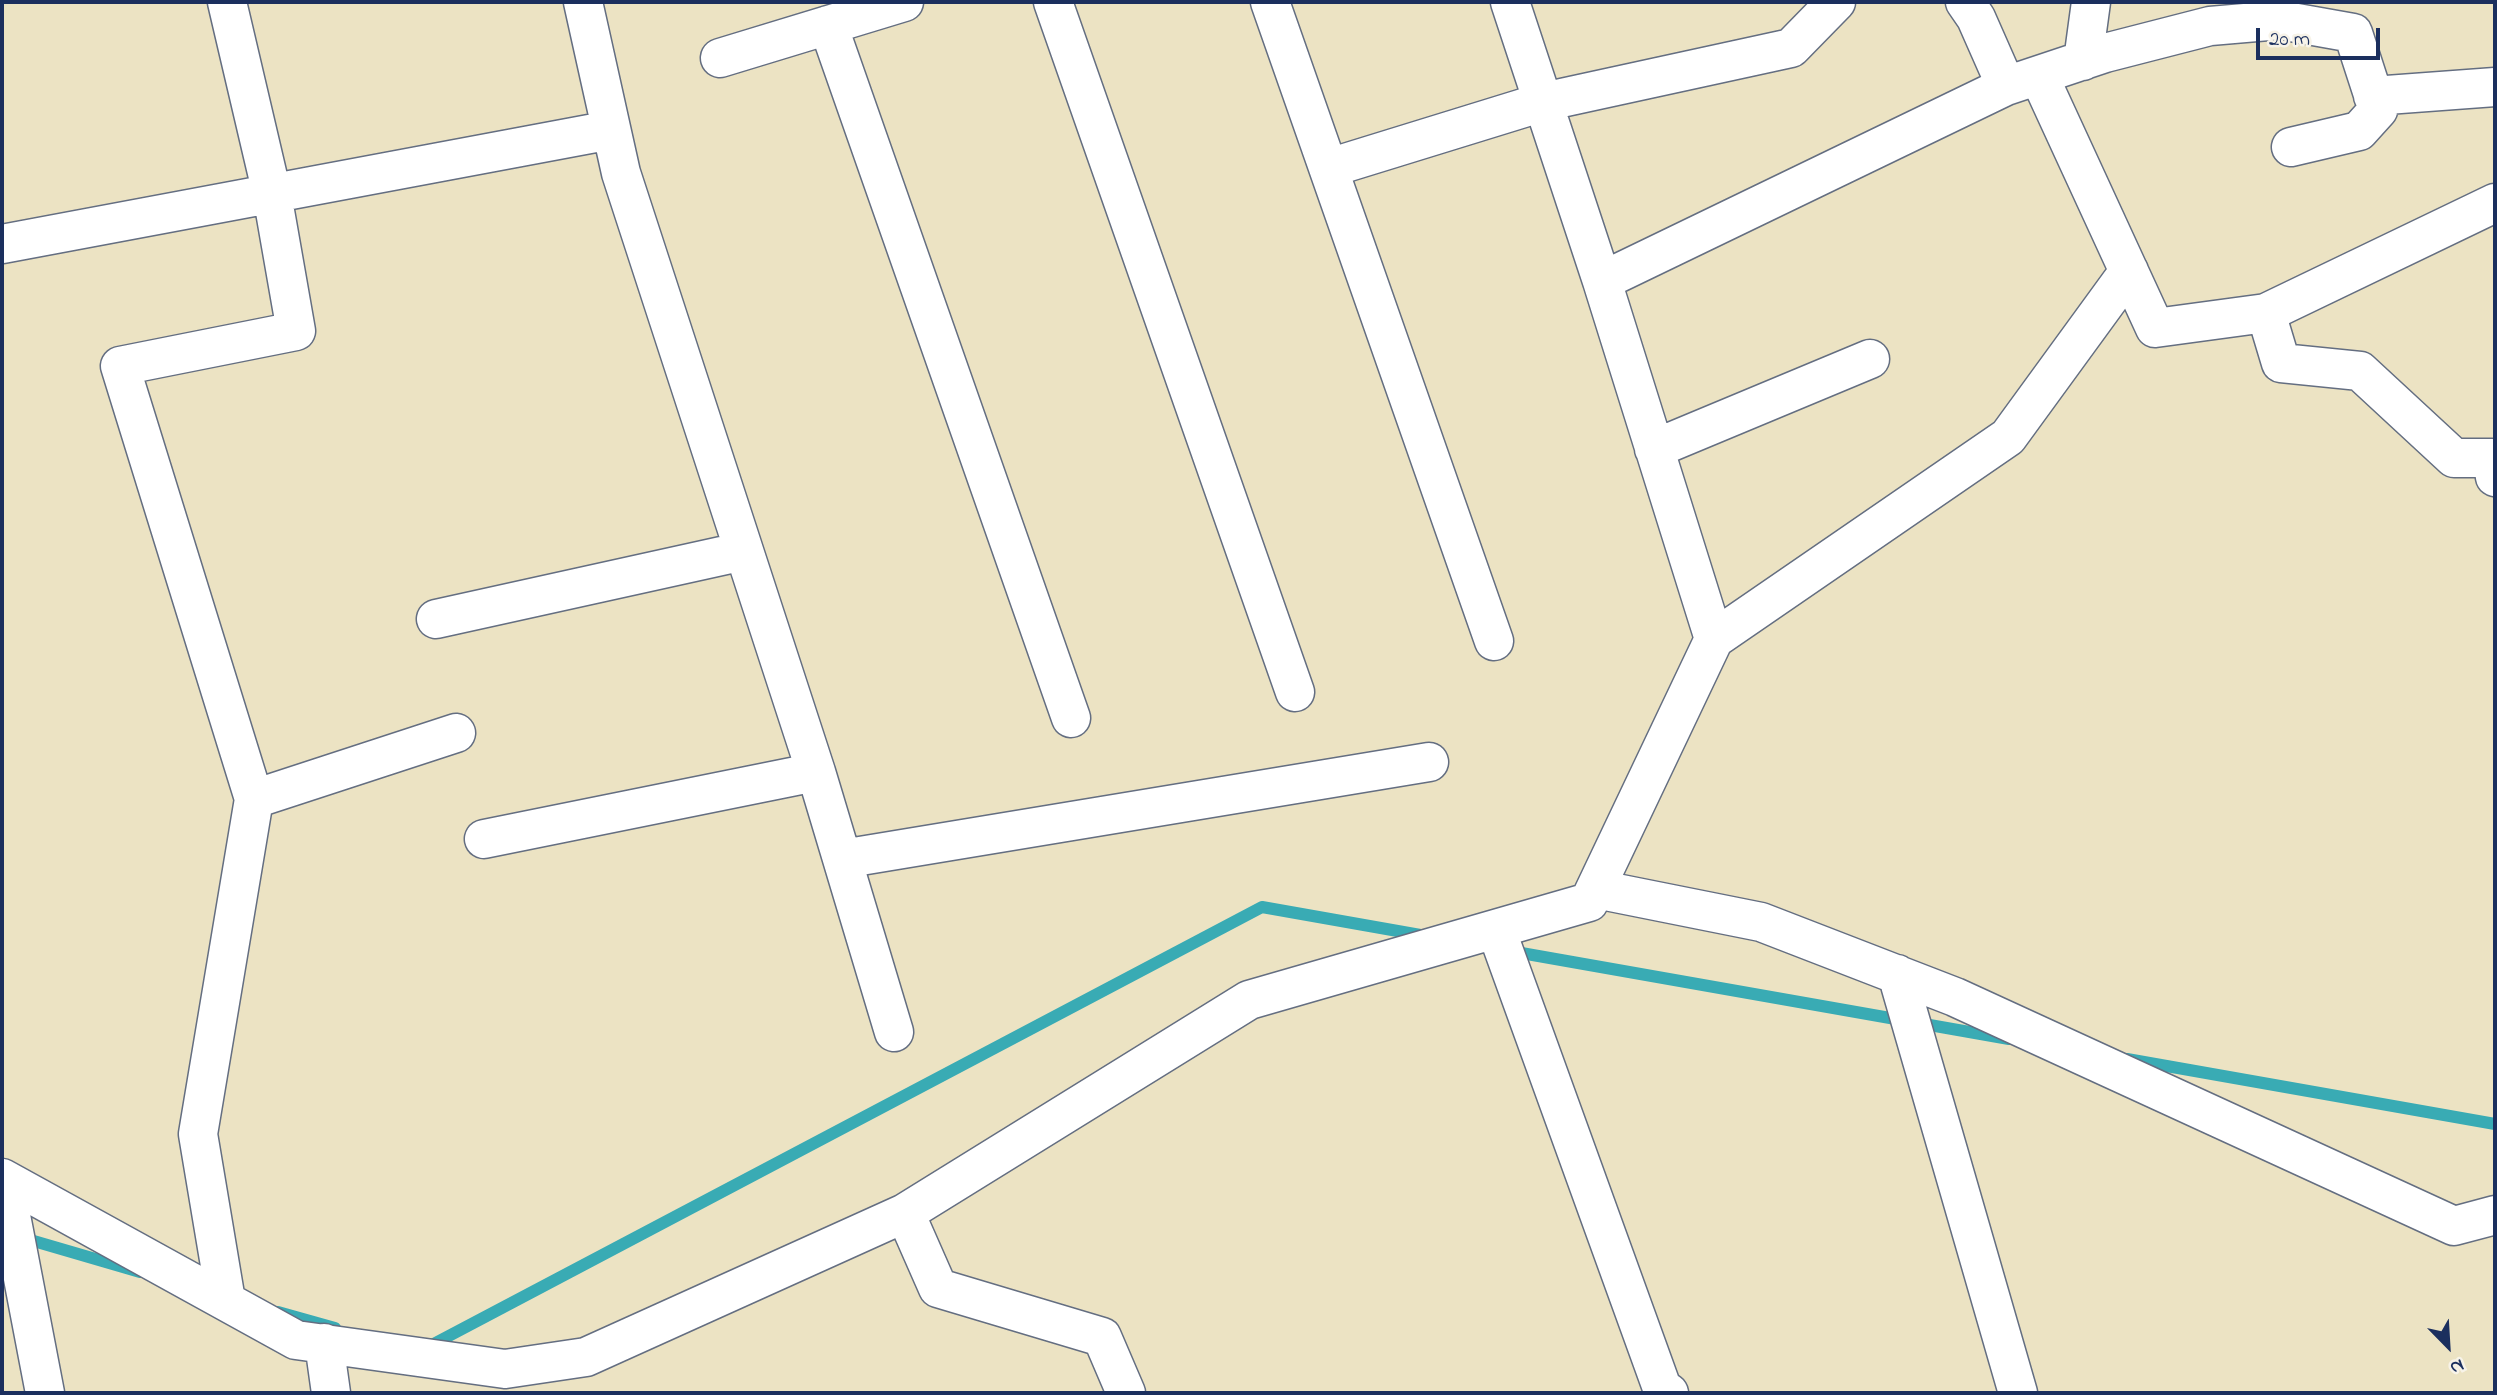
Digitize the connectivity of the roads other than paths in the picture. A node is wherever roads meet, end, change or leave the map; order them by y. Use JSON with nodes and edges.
{"nodes":[{"id":1,"x":228,"y":2,"type":"edge"},
{"id":2,"x":583,"y":2,"type":"edge"},
{"id":3,"x":904,"y":2,"type":"edge"},
{"id":4,"x":1053,"y":2,"type":"edge"},
{"id":5,"x":1270,"y":2,"type":"edge"},
{"id":6,"x":1510,"y":2,"type":"edge"},
{"id":7,"x":1836,"y":2,"type":"edge"},
{"id":8,"x":1965,"y":2,"type":"edge"},
{"id":9,"x":2091,"y":2,"type":"edge"},
{"id":10,"x":828,"y":25,"type":"junction"},
{"id":11,"x":720,"y":58,"type":"dead end"},
{"id":12,"x":2083,"y":61,"type":"junction"},
{"id":13,"x":2022,"y":81,"type":"junction"},
{"id":14,"x":2495,"y":87,"type":"edge"},
{"id":15,"x":2373,"y":96,"type":"junction"},
{"id":16,"x":1543,"y":102,"type":"junction"},
{"id":17,"x":611,"y":130,"type":"junction"},
{"id":18,"x":2291,"y":147,"type":"dead end"},
{"id":19,"x":1329,"y":168,"type":"junction"},
{"id":20,"x":272,"y":194,"type":"junction"},
{"id":21,"x":2495,"y":203,"type":"edge"},
{"id":22,"x":2,"y":244,"type":"edge"},
{"id":23,"x":2129,"y":271,"type":"junction"},
{"id":24,"x":1602,"y":281,"type":"junction"},
{"id":25,"x":2266,"y":313,"type":"junction"},
{"id":26,"x":1870,"y":359,"type":"dead end"},
{"id":27,"x":1654,"y":449,"type":"junction"},
{"id":28,"x":2495,"y":477,"type":"edge"},
{"id":29,"x":744,"y":551,"type":"junction"},
{"id":30,"x":436,"y":618,"type":"dead end"},
{"id":31,"x":1714,"y":639,"type":"junction"},
{"id":32,"x":1494,"y":640,"type":"dead end"},
{"id":33,"x":1295,"y":692,"type":"dead end"},
{"id":34,"x":1072,"y":718,"type":"dead end"},
{"id":35,"x":456,"y":733,"type":"dead end"},
{"id":36,"x":1429,"y":762,"type":"dead end"},
{"id":37,"x":816,"y":772,"type":"junction"},
{"id":38,"x":254,"y":799,"type":"junction"},
{"id":39,"x":484,"y":839,"type":"dead end"},
{"id":40,"x":842,"y":859,"type":"junction"},
{"id":41,"x":1595,"y":888,"type":"junction"},
{"id":42,"x":1496,"y":931,"type":"junction"},
{"id":43,"x":1896,"y":974,"type":"junction"},
{"id":44,"x":894,"y":1032,"type":"dead end"},
{"id":45,"x":5,"y":1188,"type":"edge"},
{"id":46,"x":905,"y":1213,"type":"junction"},
{"id":47,"x":2495,"y":1215,"type":"edge"},
{"id":48,"x":226,"y":1301,"type":"junction"},
{"id":49,"x":324,"y":1343,"type":"junction"},
{"id":50,"x":45,"y":1393,"type":"edge"},
{"id":51,"x":331,"y":1393,"type":"edge"},
{"id":52,"x":1126,"y":1393,"type":"edge"},
{"id":53,"x":1669,"y":1393,"type":"edge"},
{"id":54,"x":2018,"y":1393,"type":"edge"}],
"edges":[{"from":1,"to":20,"type":"street"},
{"from":2,"to":17,"type":"street"},
{"from":3,"to":10,"type":"street"},
{"from":4,"to":33,"type":"street"},
{"from":5,"to":19,"type":"street"},
{"from":6,"to":16,"type":"street"},
{"from":7,"to":16,"type":"street"},
{"from":8,"to":13,"type":"street"},
{"from":9,"to":12,"type":"street"},
{"from":10,"to":11,"type":"street"},
{"from":10,"to":34,"type":"street"},
{"from":12,"to":13,"type":"street"},
{"from":12,"to":15,"type":"street"},
{"from":13,"to":23,"type":"street"},
{"from":13,"to":24,"type":"street"},
{"from":14,"to":15,"type":"street"},
{"from":15,"to":18,"type":"street"},
{"from":16,"to":19,"type":"street"},
{"from":16,"to":24,"type":"street"},
{"from":17,"to":20,"type":"street"},
{"from":17,"to":29,"type":"street"},
{"from":19,"to":32,"type":"street"},
{"from":20,"to":22,"type":"street"},
{"from":20,"to":38,"type":"street"},
{"from":21,"to":25,"type":"street"},
{"from":23,"to":25,"type":"street"},
{"from":23,"to":31,"type":"street"},
{"from":24,"to":27,"type":"street"},
{"from":25,"to":28,"type":"street"},
{"from":26,"to":27,"type":"street"},
{"from":27,"to":31,"type":"street"},
{"from":29,"to":30,"type":"street"},
{"from":29,"to":37,"type":"street"},
{"from":31,"to":41,"type":"street"},
{"from":35,"to":38,"type":"street"},
{"from":36,"to":40,"type":"street"},
{"from":37,"to":39,"type":"street"},
{"from":37,"to":40,"type":"street"},
{"from":38,"to":48,"type":"street"},
{"from":40,"to":44,"type":"street"},
{"from":41,"to":42,"type":"street"},
{"from":41,"to":43,"type":"street"},
{"from":42,"to":46,"type":"street"},
{"from":42,"to":53,"type":"street"},
{"from":43,"to":47,"type":"street"},
{"from":43,"to":54,"type":"street"},
{"from":45,"to":48,"type":"street"},
{"from":45,"to":50,"type":"street"},
{"from":46,"to":49,"type":"street"},
{"from":46,"to":52,"type":"street"},
{"from":48,"to":49,"type":"street"},
{"from":49,"to":51,"type":"street"}]}
